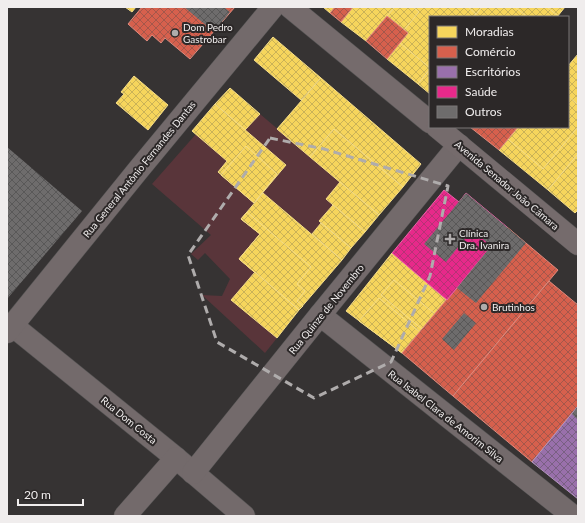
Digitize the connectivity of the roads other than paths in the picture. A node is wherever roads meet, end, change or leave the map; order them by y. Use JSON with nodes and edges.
{"nodes":[{"id":1,"x":273,"y":7,"type":"edge"},
{"id":2,"x":290,"y":7,"type":"edge"},
{"id":3,"x":429,"y":121,"type":"edge"},
{"id":4,"x":438,"y":128,"type":"edge"},
{"id":5,"x":459,"y":145,"type":"junction"},
{"id":6,"x":578,"y":244,"type":"edge"},
{"id":7,"x":320,"y":315,"type":"junction"},
{"id":8,"x":10,"y":329,"type":"edge"},
{"id":9,"x":176,"y":458,"type":"junction"},
{"id":10,"x":193,"y":473,"type":"junction"},
{"id":11,"x":125,"y":516,"type":"edge"},
{"id":12,"x":244,"y":516,"type":"edge"},
{"id":13,"x":573,"y":516,"type":"edge"}],
"edges":[{"from":1,"to":8,"type":"street","name":"Rua General Antônio Fernandes Dantas"},
{"from":2,"to":3,"type":"main road"},
{"from":4,"to":5,"type":"main road","name":"Avenida Senador João Câmara"},
{"from":5,"to":6,"type":"main road","name":"Avenida Senador João Câmara"},
{"from":5,"to":7,"type":"street","name":"Rua Quinze de Novembro"},
{"from":7,"to":10,"type":"street","name":"Rua Quinze de Novembro"},
{"from":7,"to":13,"type":"street","name":"Rua Isabel Clara de Amorim Silva"},
{"from":8,"to":9,"type":"street","name":"Rua Dom Costa"},
{"from":9,"to":10,"type":"street","name":"Rua Dom Costa"},
{"from":9,"to":11,"type":"street"},
{"from":10,"to":12,"type":"street","name":"Rua Dom Costa"}]}
